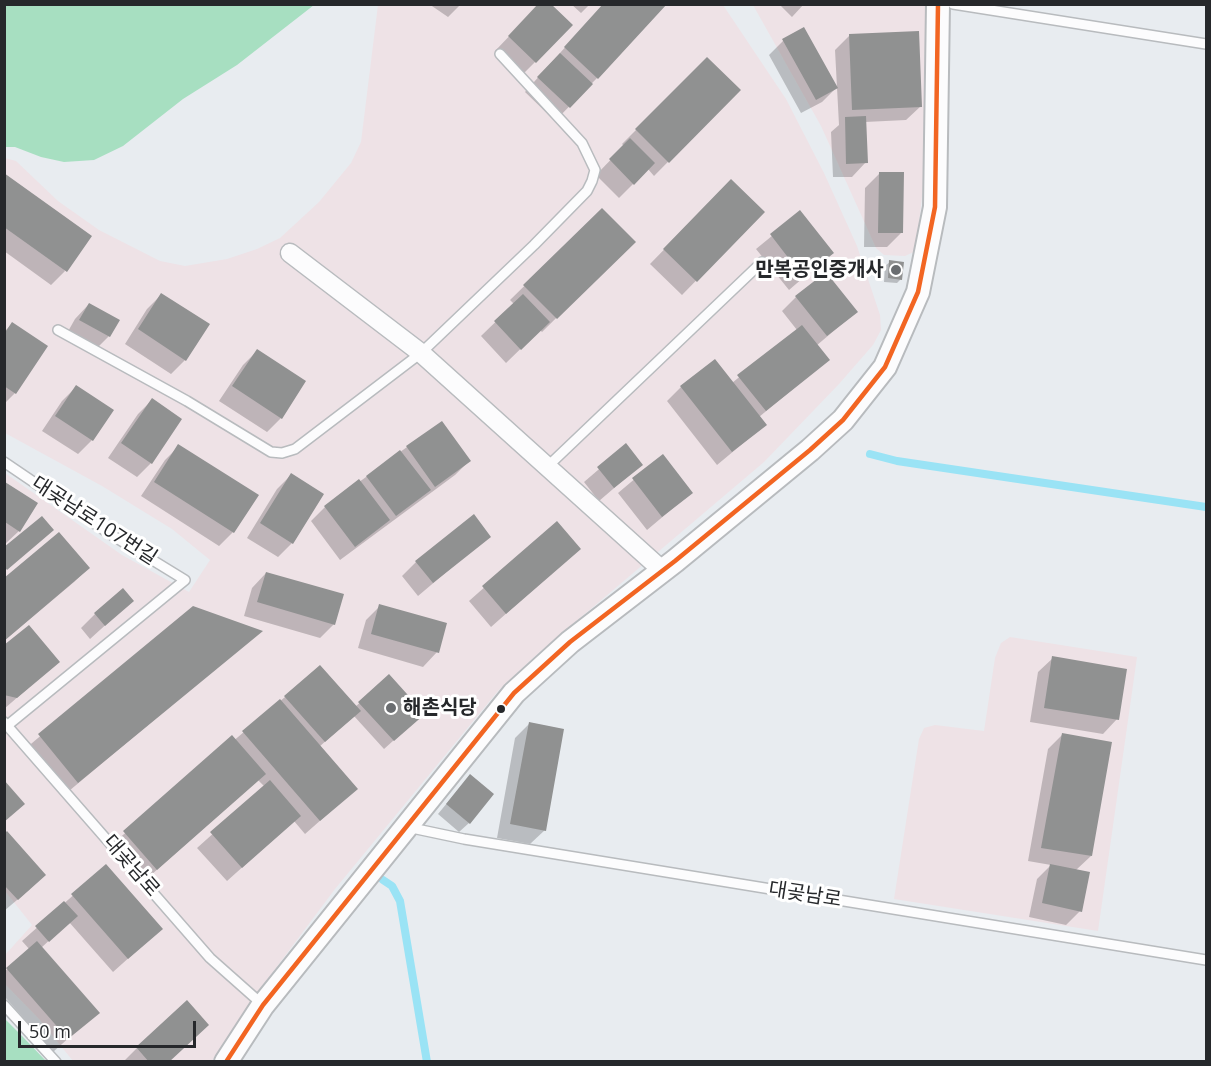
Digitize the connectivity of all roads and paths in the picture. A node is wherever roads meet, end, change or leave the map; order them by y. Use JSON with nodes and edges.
{"nodes":[{"id":1,"x":938,"y":4,"type":"edge"},
{"id":2,"x":953,"y":4,"type":"edge"},
{"id":3,"x":1206,"y":44,"type":"edge"},
{"id":4,"x":500,"y":54,"type":"dead end"},
{"id":5,"x":290,"y":253,"type":"dead end"},
{"id":6,"x":762,"y":262,"type":"dead end"},
{"id":7,"x":58,"y":330,"type":"dead end"},
{"id":8,"x":421,"y":353,"type":"junction"},
{"id":9,"x":4,"y":462,"type":"edge"},
{"id":10,"x":547,"y":467,"type":"junction"},
{"id":11,"x":663,"y":571,"type":"junction"},
{"id":12,"x":6,"y":723,"type":"edge"},
{"id":13,"x":404,"y":827,"type":"junction"},
{"id":14,"x":1206,"y":960,"type":"edge"},
{"id":15,"x":4,"y":1005,"type":"edge"},
{"id":16,"x":263,"y":1005,"type":"junction"},
{"id":17,"x":56,"y":1062,"type":"edge"},
{"id":18,"x":226,"y":1062,"type":"edge"}],
"edges":[{"from":1,"to":11,"type":"street"},
{"from":2,"to":3,"type":"lane"},
{"from":4,"to":8,"type":"lane"},
{"from":5,"to":8,"type":"street"},
{"from":6,"to":10,"type":"lane"},
{"from":7,"to":8,"type":"lane"},
{"from":8,"to":10,"type":"street"},
{"from":9,"to":12,"type":"lane","name":"대곶남로107번길"},
{"from":10,"to":11,"type":"street"},
{"from":11,"to":13,"type":"street"},
{"from":12,"to":16,"type":"lane","name":"대곶남로"},
{"from":13,"to":14,"type":"lane","name":"대곶남로"},
{"from":13,"to":16,"type":"street"},
{"from":15,"to":17,"type":"lane"},
{"from":16,"to":18,"type":"street"}]}
